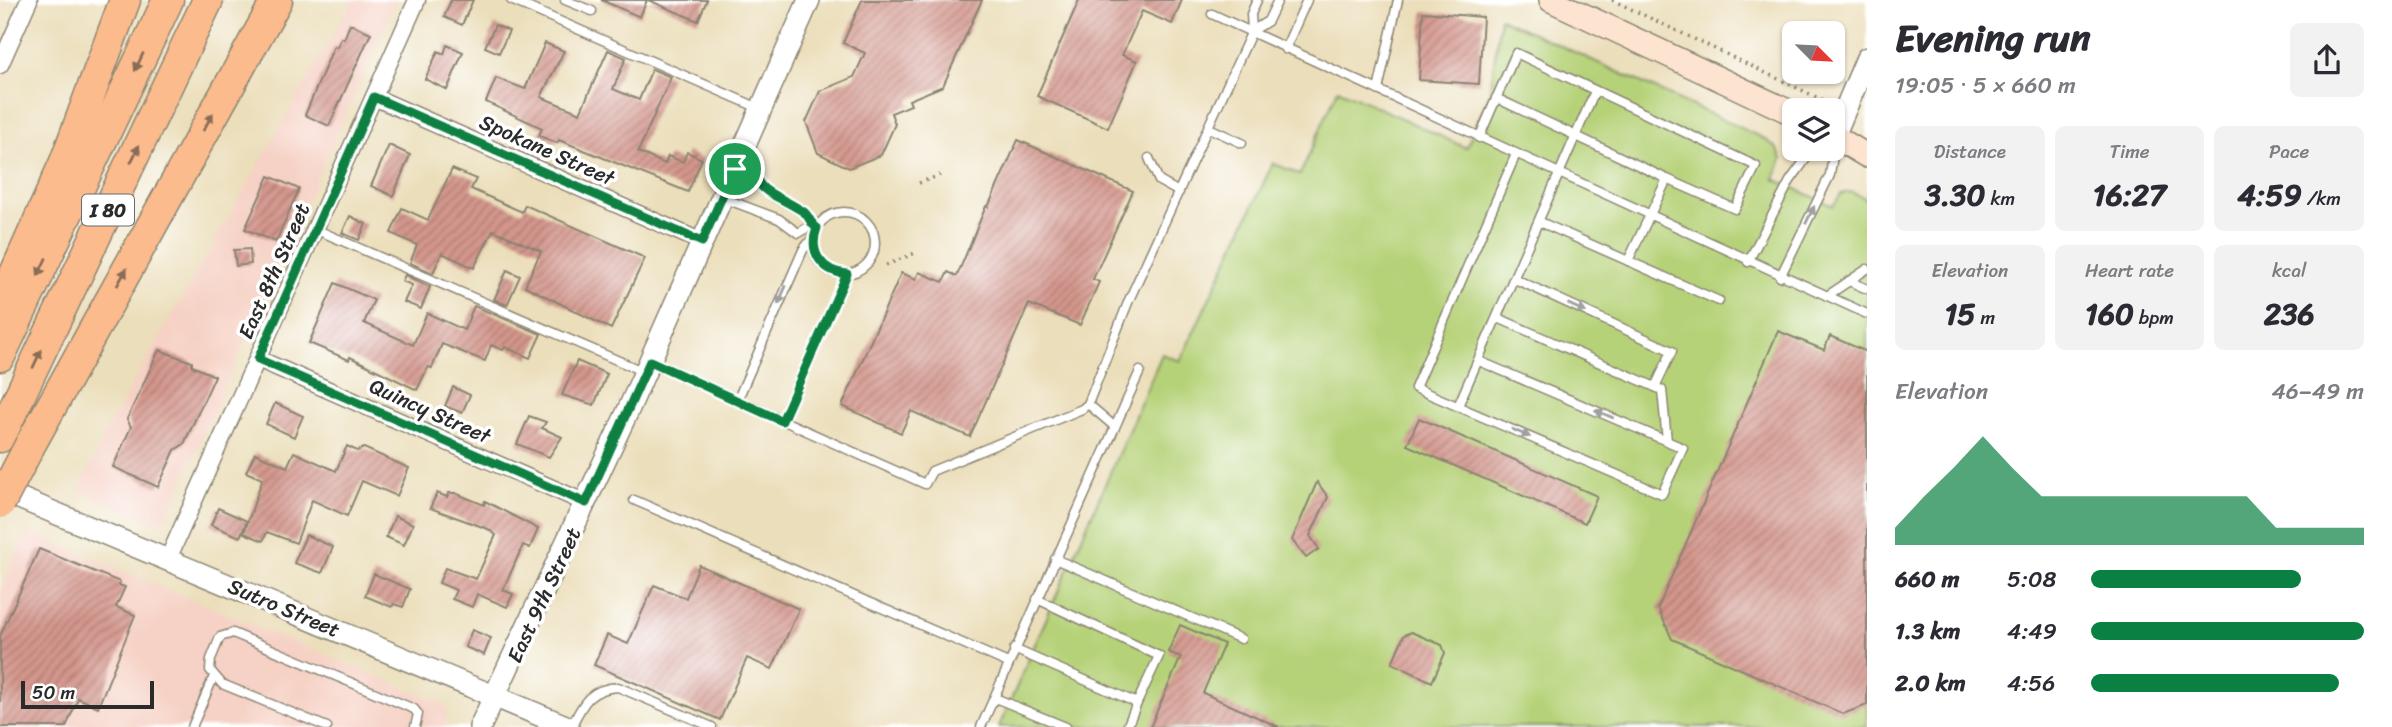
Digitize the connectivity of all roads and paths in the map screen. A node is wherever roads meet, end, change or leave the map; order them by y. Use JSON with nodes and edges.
{"nodes":[{"id":1,"x":29,"y":0,"type":"edge"},
{"id":2,"x":125,"y":0,"type":"edge"},
{"id":3,"x":168,"y":0,"type":"edge"},
{"id":4,"x":208,"y":0,"type":"edge"},
{"id":5,"x":277,"y":0,"type":"edge"},
{"id":6,"x":417,"y":0,"type":"edge"},
{"id":7,"x":511,"y":0,"type":"edge"},
{"id":8,"x":565,"y":0,"type":"edge"},
{"id":9,"x":809,"y":0,"type":"edge"},
{"id":10,"x":1257,"y":0,"type":"edge"},
{"id":11,"x":1278,"y":0,"type":"edge"},
{"id":12,"x":1307,"y":0,"type":"edge"},
{"id":13,"x":1398,"y":0,"type":"edge"},
{"id":14,"x":1551,"y":0,"type":"edge"},
{"id":15,"x":1612,"y":0,"type":"edge"},
{"id":16,"x":592,"y":11,"type":"dead end"},
{"id":17,"x":1212,"y":14,"type":"dead end"},
{"id":18,"x":1252,"y":31,"type":"junction"},
{"id":19,"x":1285,"y":49,"type":"junction"},
{"id":20,"x":1867,"y":58,"type":"edge"},
{"id":21,"x":0,"y":65,"type":"edge"},
{"id":22,"x":1378,"y":90,"type":"junction"},
{"id":23,"x":1595,"y":90,"type":"junction"},
{"id":24,"x":374,"y":97,"type":"junction"},
{"id":25,"x":1818,"y":98,"type":"edge"},
{"id":26,"x":1496,"y":99,"type":"junction"},
{"id":27,"x":1782,"y":108,"type":"edge"},
{"id":28,"x":761,"y":109,"type":"junction"},
{"id":29,"x":1845,"y":111,"type":"edge"},
{"id":30,"x":1209,"y":128,"type":"junction"},
{"id":31,"x":1576,"y":136,"type":"junction"},
{"id":32,"x":1479,"y":138,"type":"junction"},
{"id":33,"x":1242,"y":143,"type":"dead end"},
{"id":34,"x":1845,"y":143,"type":"edge"},
{"id":35,"x":744,"y":147,"type":"junction"},
{"id":36,"x":1516,"y":154,"type":"junction"},
{"id":37,"x":1867,"y":156,"type":"edge"},
{"id":38,"x":1149,"y":158,"type":"dead end"},
{"id":39,"x":1803,"y":161,"type":"edge"},
{"id":40,"x":1834,"y":161,"type":"edge"},
{"id":41,"x":1560,"y":174,"type":"junction"},
{"id":42,"x":940,"y":175,"type":"dead end"},
{"id":43,"x":1667,"y":179,"type":"junction"},
{"id":44,"x":919,"y":183,"type":"dead end"},
{"id":45,"x":1179,"y":192,"type":"junction"},
{"id":46,"x":722,"y":198,"type":"junction"},
{"id":47,"x":1650,"y":215,"type":"junction"},
{"id":48,"x":1540,"y":222,"type":"junction"},
{"id":49,"x":315,"y":229,"type":"junction"},
{"id":50,"x":814,"y":229,"type":"junction"},
{"id":51,"x":702,"y":242,"type":"junction"},
{"id":52,"x":918,"y":253,"type":"dead end"},
{"id":53,"x":1628,"y":261,"type":"junction"},
{"id":54,"x":1748,"y":262,"type":"junction"},
{"id":55,"x":886,"y":265,"type":"dead end"},
{"id":56,"x":1867,"y":269,"type":"edge"},
{"id":57,"x":847,"y":274,"type":"junction"},
{"id":58,"x":1780,"y":277,"type":"junction"},
{"id":59,"x":1515,"y":279,"type":"junction"},
{"id":60,"x":1849,"y":281,"type":"junction"},
{"id":61,"x":1867,"y":289,"type":"edge"},
{"id":62,"x":1827,"y":296,"type":"junction"},
{"id":63,"x":1719,"y":301,"type":"dead end"},
{"id":64,"x":0,"y":307,"type":"edge"},
{"id":65,"x":1867,"y":314,"type":"edge"},
{"id":66,"x":1499,"y":318,"type":"junction"},
{"id":67,"x":0,"y":356,"type":"edge"},
{"id":68,"x":258,"y":359,"type":"junction"},
{"id":69,"x":1479,"y":361,"type":"junction"},
{"id":70,"x":647,"y":367,"type":"junction"},
{"id":71,"x":1140,"y":371,"type":"dead end"},
{"id":72,"x":1655,"y":387,"type":"junction"},
{"id":73,"x":737,"y":401,"type":"junction"},
{"id":74,"x":1088,"y":404,"type":"junction"},
{"id":75,"x":1458,"y":406,"type":"junction"},
{"id":76,"x":782,"y":421,"type":"junction"},
{"id":77,"x":1115,"y":427,"type":"junction"},
{"id":78,"x":4,"y":429,"type":"edge"},
{"id":79,"x":1667,"y":441,"type":"junction"},
{"id":80,"x":0,"y":490,"type":"edge"},
{"id":81,"x":634,"y":499,"type":"dead end"},
{"id":82,"x":0,"y":503,"type":"edge"},
{"id":83,"x":586,"y":503,"type":"junction"},
{"id":84,"x":168,"y":559,"type":"junction"},
{"id":85,"x":1055,"y":559,"type":"junction"},
{"id":86,"x":1037,"y":599,"type":"junction"},
{"id":87,"x":1241,"y":639,"type":"dead end"},
{"id":88,"x":1014,"y":649,"type":"junction"},
{"id":89,"x":1008,"y":663,"type":"junction"},
{"id":90,"x":214,"y":676,"type":"junction"},
{"id":91,"x":494,"y":694,"type":"junction"},
{"id":92,"x":995,"y":698,"type":"junction"},
{"id":93,"x":1137,"y":703,"type":"junction"},
{"id":94,"x":192,"y":727,"type":"edge"},
{"id":95,"x":327,"y":727,"type":"edge"},
{"id":96,"x":415,"y":727,"type":"edge"},
{"id":97,"x":480,"y":727,"type":"edge"},
{"id":98,"x":569,"y":727,"type":"edge"},
{"id":99,"x":712,"y":727,"type":"edge"},
{"id":100,"x":981,"y":727,"type":"edge"},
{"id":101,"x":1066,"y":727,"type":"edge"},
{"id":102,"x":1127,"y":727,"type":"edge"}],
"edges":[{"from":1,"to":21,"type":"street"},
{"from":2,"to":64,"type":"highway"},
{"from":3,"to":67,"type":"highway","number":"I 80","one_way":true},
{"from":78,"to":4,"type":"highway","number":"I 80","one_way":true},
{"from":82,"to":5,"type":"highway","one_way":true,"bridge":true},
{"from":6,"to":24,"type":"street","name":"East 8th Street"},
{"from":7,"to":28,"type":"lane"},
{"from":8,"to":16,"type":"lane"},
{"from":9,"to":28,"type":"street","name":"East 9th Street"},
{"from":10,"to":18,"type":"lane"},
{"from":11,"to":18,"type":"lane"},
{"from":12,"to":19,"type":"lane"},
{"from":13,"to":22,"type":"lane"},
{"from":14,"to":27,"type":"main road"},
{"from":15,"to":25,"type":"path"},
{"from":17,"to":18,"type":"lane"},
{"from":18,"to":19,"type":"lane"},
{"from":18,"to":30,"type":"lane"},
{"from":19,"to":22,"type":"lane"},
{"from":20,"to":29,"type":"street"},
{"from":22,"to":32,"type":"lane"},
{"from":23,"to":26,"type":"lane"},
{"from":23,"to":31,"type":"lane"},
{"from":23,"to":43,"type":"lane"},
{"from":24,"to":49,"type":"street","name":"East 8th Street"},
{"from":24,"to":51,"type":"street","name":"Spokane Street"},
{"from":26,"to":31,"type":"lane"},
{"from":26,"to":32,"type":"lane"},
{"from":28,"to":35,"type":"street","name":"East 9th Street"},
{"from":30,"to":33,"type":"lane"},
{"from":30,"to":45,"type":"lane"},
{"from":31,"to":41,"type":"lane"},
{"from":31,"to":43,"type":"lane"},
{"from":32,"to":36,"type":"lane"},
{"from":34,"to":37,"type":"main road"},
{"from":35,"to":46,"type":"street","name":"East 9th Street"},
{"from":35,"to":50,"type":"lane"},
{"from":36,"to":41,"type":"lane"},
{"from":36,"to":75,"type":"lane"},
{"from":38,"to":45,"type":"lane"},
{"from":39,"to":54,"type":"lane"},
{"from":58,"to":40,"type":"lane","one_way":true},
{"from":41,"to":47,"type":"lane"},
{"from":41,"to":48,"type":"lane"},
{"from":42,"to":44,"type":"path"},
{"from":43,"to":47,"type":"lane"},
{"from":45,"to":74,"type":"lane"},
{"from":46,"to":50,"type":"lane"},
{"from":46,"to":51,"type":"street","name":"East 9th Street"},
{"from":47,"to":53,"type":"lane"},
{"from":47,"to":54,"type":"lane"},
{"from":48,"to":53,"type":"lane"},
{"from":48,"to":59,"type":"lane"},
{"from":49,"to":68,"type":"street","name":"East 8th Street"},
{"from":49,"to":70,"type":"lane"},
{"from":50,"to":57,"type":"lane"},
{"from":50,"to":57,"type":"lane"},
{"from":50,"to":73,"type":"lane","one_way":true},
{"from":51,"to":70,"type":"street","name":"East 9th Street"},
{"from":52,"to":55,"type":"path"},
{"from":53,"to":63,"type":"lane"},
{"from":54,"to":58,"type":"lane"},
{"from":56,"to":60,"type":"lane"},
{"from":57,"to":76,"type":"lane"},
{"from":58,"to":62,"type":"lane"},
{"from":59,"to":66,"type":"lane"},
{"from":59,"to":72,"type":"lane","one_way":true},
{"from":60,"to":61,"type":"lane"},
{"from":60,"to":62,"type":"lane"},
{"from":62,"to":65,"type":"lane"},
{"from":66,"to":69,"type":"lane"},
{"from":66,"to":72,"type":"lane"},
{"from":68,"to":83,"type":"street","name":"Quincy Street"},
{"from":68,"to":84,"type":"street","name":"East 8th Street"},
{"from":69,"to":75,"type":"lane"},
{"from":79,"to":69,"type":"lane","one_way":true},
{"from":70,"to":73,"type":"lane"},
{"from":70,"to":83,"type":"street","name":"East 9th Street"},
{"from":71,"to":77,"type":"lane"},
{"from":72,"to":79,"type":"lane"},
{"from":73,"to":76,"type":"lane"},
{"from":74,"to":76,"type":"lane"},
{"from":74,"to":77,"type":"lane"},
{"from":75,"to":79,"type":"lane","one_way":true},
{"from":77,"to":85,"type":"lane"},
{"from":80,"to":84,"type":"street","name":"Sutro Street"},
{"from":81,"to":89,"type":"lane"},
{"from":83,"to":91,"type":"street","name":"East 9th Street"},
{"from":84,"to":91,"type":"street","name":"Sutro Street"},
{"from":85,"to":86,"type":"lane"},
{"from":85,"to":87,"type":"lane"},
{"from":86,"to":88,"type":"lane"},
{"from":86,"to":93,"type":"lane"},
{"from":88,"to":89,"type":"lane"},
{"from":88,"to":93,"type":"lane"},
{"from":89,"to":92,"type":"lane"},
{"from":90,"to":94,"type":"lane"},
{"from":90,"to":95,"type":"lane"},
{"from":90,"to":96,"type":"lane"},
{"from":91,"to":97,"type":"street","name":"East 9th Street"},
{"from":91,"to":98,"type":"street","name":"Sutro Street"},
{"from":92,"to":100,"type":"lane"},
{"from":92,"to":101,"type":"lane"},
{"from":93,"to":102,"type":"lane"},
{"from":98,"to":99,"type":"lane"}]}
